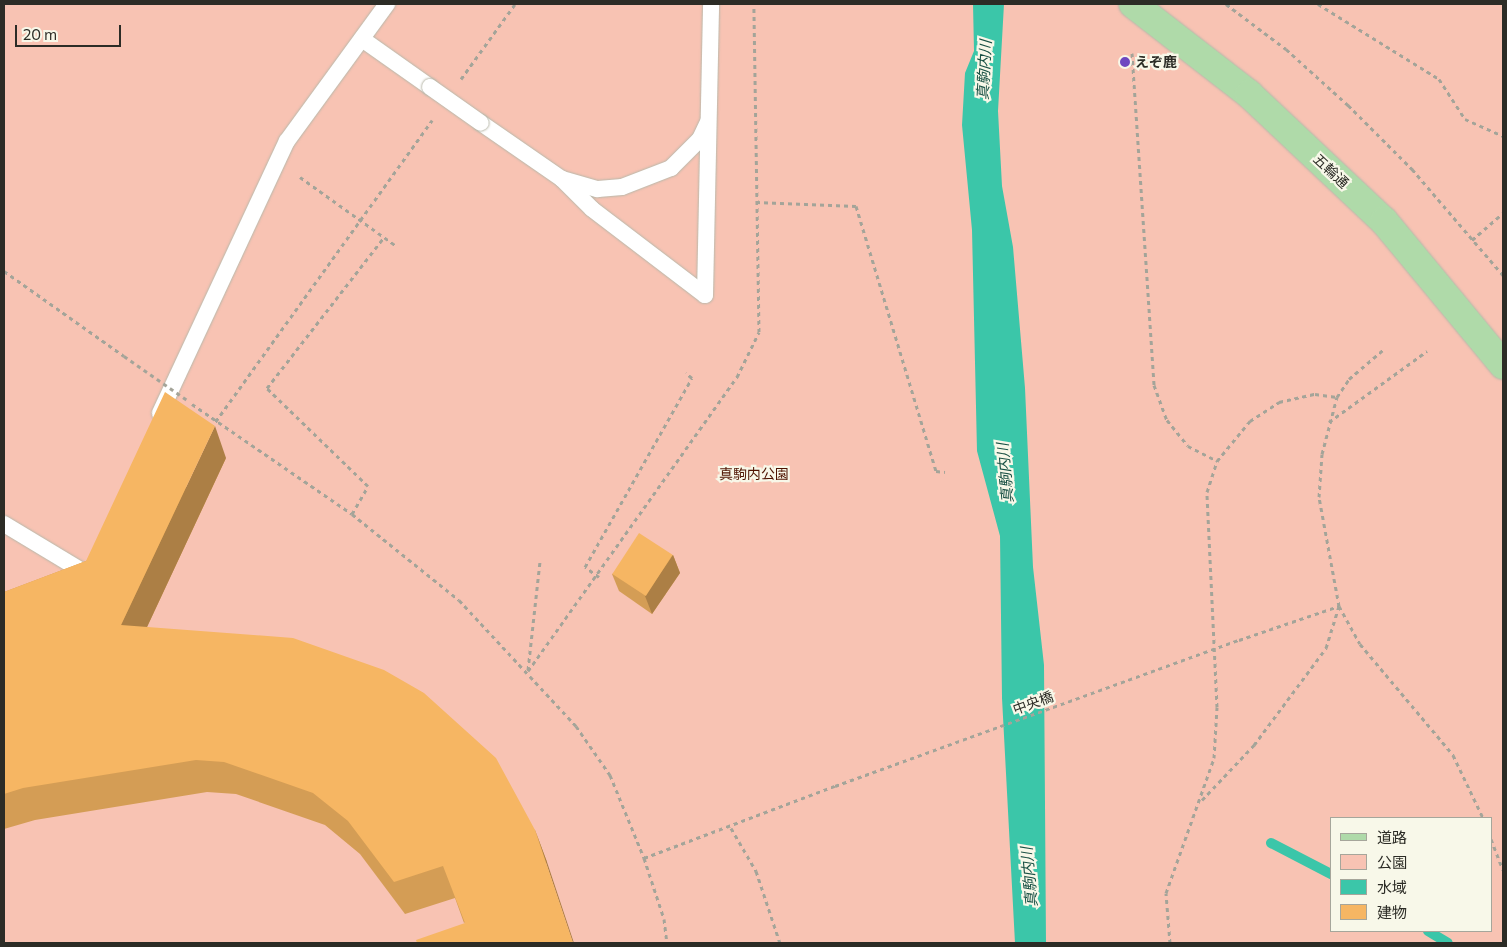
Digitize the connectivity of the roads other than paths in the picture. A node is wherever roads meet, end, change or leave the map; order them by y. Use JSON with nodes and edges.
{"nodes":[{"id":1,"x":387,"y":4,"type":"edge"},
{"id":2,"x":711,"y":4,"type":"edge"},
{"id":3,"x":1133,"y":4,"type":"edge"},
{"id":4,"x":362,"y":38,"type":"junction"},
{"id":5,"x":711,"y":116,"type":"junction"},
{"id":6,"x":562,"y":179,"type":"junction"},
{"id":7,"x":1503,"y":366,"type":"edge"},
{"id":8,"x":152,"y":430,"type":"edge"},
{"id":9,"x":4,"y":524,"type":"edge"},
{"id":10,"x":93,"y":554,"type":"edge"},
{"id":11,"x":84,"y":572,"type":"junction"},
{"id":12,"x":66,"y":579,"type":"edge"}],
"edges":[{"from":1,"to":4,"type":"lane"},
{"from":2,"to":5,"type":"lane"},
{"from":3,"to":7,"type":"main road","name":"五輪通"},
{"from":4,"to":6,"type":"lane","bridge":true},
{"from":4,"to":8,"type":"lane"},
{"from":5,"to":6,"type":"lane"},
{"from":5,"to":6,"type":"lane"},
{"from":9,"to":11,"type":"lane"},
{"from":10,"to":11,"type":"lane"},
{"from":11,"to":12,"type":"lane"}]}
